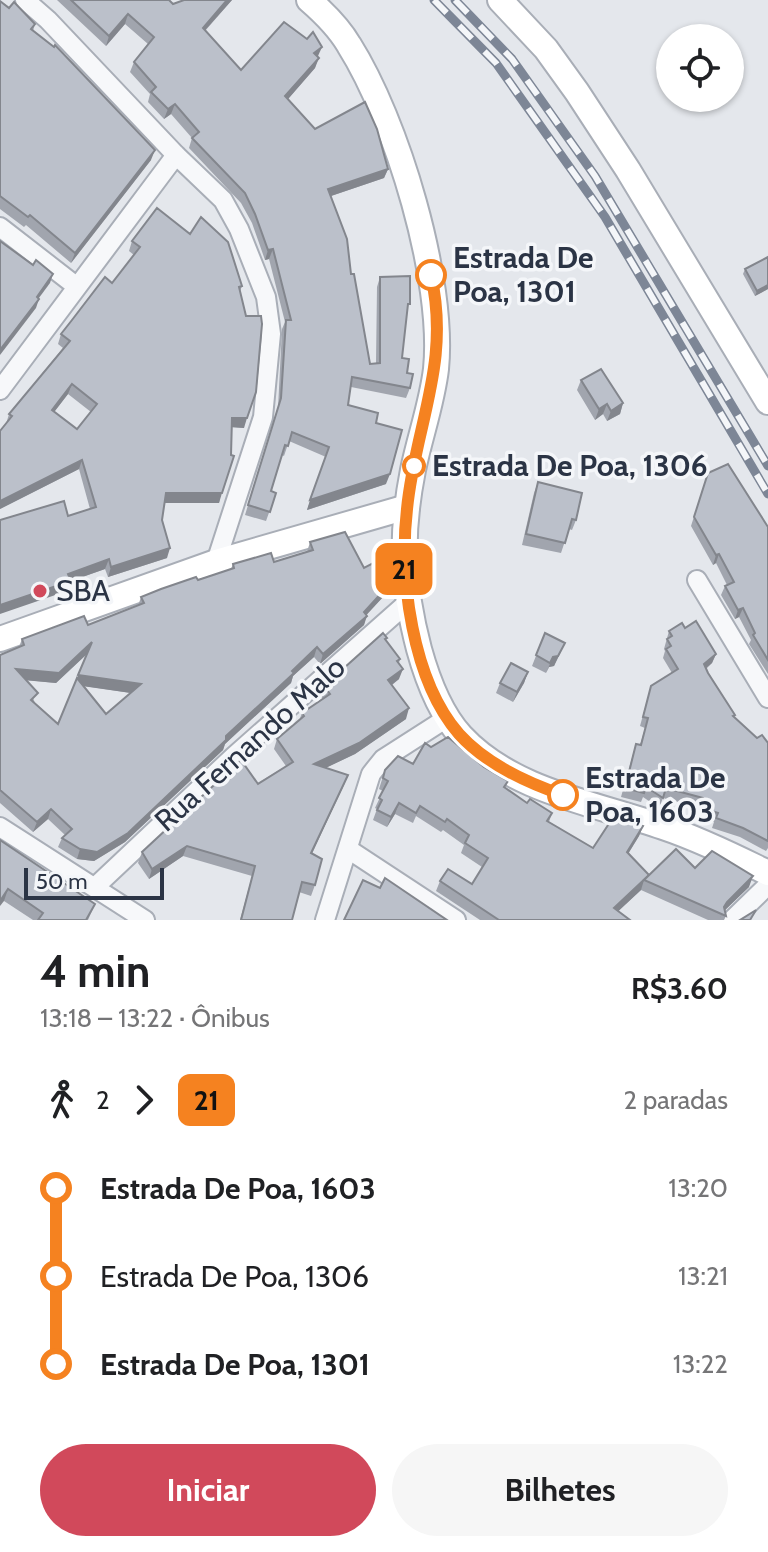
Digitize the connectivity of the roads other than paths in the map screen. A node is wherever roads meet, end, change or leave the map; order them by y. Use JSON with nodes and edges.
{"nodes":[{"id":1,"x":25,"y":0,"type":"edge"},
{"id":2,"x":309,"y":0,"type":"edge"},
{"id":3,"x":500,"y":0,"type":"edge"},
{"id":4,"x":176,"y":155,"type":"junction"},
{"id":5,"x":0,"y":227,"type":"edge"},
{"id":6,"x":76,"y":286,"type":"junction"},
{"id":7,"x":0,"y":390,"type":"edge"},
{"id":8,"x":768,"y":402,"type":"edge"},
{"id":9,"x":407,"y":507,"type":"junction"},
{"id":10,"x":216,"y":562,"type":"junction"},
{"id":11,"x":697,"y":580,"type":"dead end"},
{"id":12,"x":407,"y":603,"type":"junction"},
{"id":13,"x":0,"y":639,"type":"edge"},
{"id":14,"x":768,"y":698,"type":"edge"},
{"id":15,"x":447,"y":718,"type":"junction"},
{"id":16,"x":0,"y":827,"type":"edge"},
{"id":17,"x":348,"y":849,"type":"junction"},
{"id":18,"x":768,"y":873,"type":"edge"},
{"id":19,"x":768,"y":885,"type":"edge"},
{"id":20,"x":95,"y":887,"type":"junction"},
{"id":21,"x":145,"y":920,"type":"edge"},
{"id":22,"x":325,"y":920,"type":"edge"},
{"id":23,"x":456,"y":920,"type":"edge"},
{"id":24,"x":732,"y":920,"type":"edge"}],
"edges":[{"from":1,"to":4,"type":"street"},
{"from":2,"to":9,"type":"main road"},
{"from":3,"to":8,"type":"main road"},
{"from":4,"to":6,"type":"street"},
{"from":4,"to":10,"type":"street"},
{"from":5,"to":6,"type":"street"},
{"from":6,"to":7,"type":"street"},
{"from":9,"to":10,"type":"main road"},
{"from":9,"to":12,"type":"main road"},
{"from":10,"to":13,"type":"main road"},
{"from":11,"to":14,"type":"street"},
{"from":12,"to":15,"type":"main road"},
{"from":12,"to":20,"type":"street","name":"Rua Fernando Malo"},
{"from":15,"to":17,"type":"street"},
{"from":15,"to":18,"type":"main road"},
{"from":16,"to":20,"type":"street"},
{"from":17,"to":22,"type":"street"},
{"from":17,"to":23,"type":"street"},
{"from":19,"to":24,"type":"street"},
{"from":20,"to":21,"type":"street"}]}
